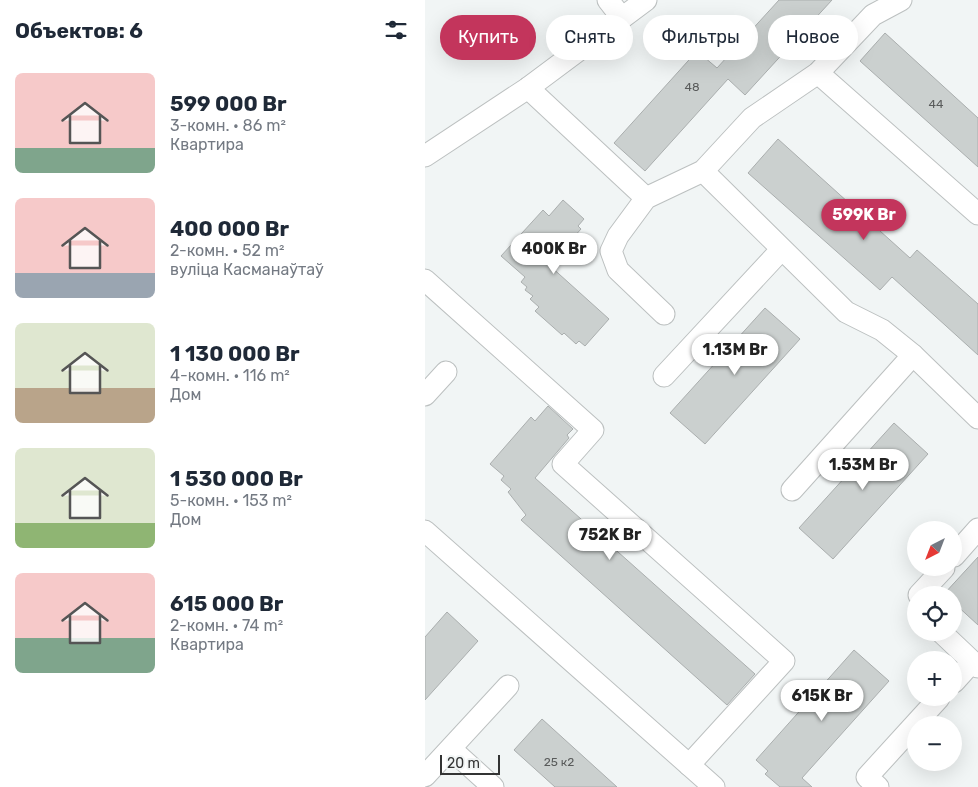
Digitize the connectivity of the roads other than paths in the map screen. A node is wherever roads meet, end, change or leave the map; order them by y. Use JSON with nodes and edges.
{"nodes":[{"id":1,"x":608,"y":0,"type":"edge"},
{"id":2,"x":646,"y":0,"type":"edge"},
{"id":3,"x":901,"y":0,"type":"edge"},
{"id":4,"x":620,"y":15,"type":"edge"},
{"id":5,"x":626,"y":15,"type":"edge"},
{"id":6,"x":566,"y":60,"type":"edge"},
{"id":7,"x":818,"y":73,"type":"junction"},
{"id":8,"x":528,"y":88,"type":"junction"},
{"id":9,"x":425,"y":156,"type":"edge"},
{"id":10,"x":703,"y":171,"type":"junction"},
{"id":11,"x":646,"y":198,"type":"junction"},
{"id":12,"x":978,"y":214,"type":"edge"},
{"id":13,"x":781,"y":250,"type":"junction"},
{"id":14,"x":425,"y":280,"type":"edge"},
{"id":15,"x":664,"y":314,"type":"dead end"},
{"id":16,"x":913,"y":355,"type":"junction"},
{"id":17,"x":446,"y":372,"type":"dead end"},
{"id":18,"x":664,"y":376,"type":"dead end"},
{"id":19,"x":425,"y":395,"type":"edge"},
{"id":20,"x":978,"y":418,"type":"edge"},
{"id":21,"x":791,"y":490,"type":"dead end"},
{"id":22,"x":978,"y":529,"type":"edge"},
{"id":23,"x":425,"y":532,"type":"edge"},
{"id":24,"x":963,"y":546,"type":"edge"},
{"id":25,"x":936,"y":576,"type":"edge"},
{"id":26,"x":927,"y":586,"type":"edge"},
{"id":27,"x":951,"y":641,"type":"edge"},
{"id":28,"x":975,"y":664,"type":"edge"},
{"id":29,"x":962,"y":675,"type":"edge"},
{"id":30,"x":508,"y":686,"type":"dead end"},
{"id":31,"x":932,"y":706,"type":"edge"},
{"id":32,"x":451,"y":749,"type":"junction"},
{"id":33,"x":689,"y":765,"type":"junction"},
{"id":34,"x":425,"y":776,"type":"edge"},
{"id":35,"x":493,"y":787,"type":"edge"},
{"id":36,"x":714,"y":787,"type":"edge"},
{"id":37,"x":878,"y":787,"type":"edge"}],
"edges":[{"from":1,"to":4,"type":"street"},
{"from":2,"to":5,"type":"street"},
{"from":3,"to":7,"type":"street"},
{"from":6,"to":8,"type":"street"},
{"from":7,"to":10,"type":"street"},
{"from":7,"to":12,"type":"street"},
{"from":8,"to":9,"type":"street"},
{"from":8,"to":11,"type":"street"},
{"from":10,"to":11,"type":"street"},
{"from":10,"to":13,"type":"street"},
{"from":11,"to":15,"type":"street"},
{"from":13,"to":16,"type":"street"},
{"from":13,"to":18,"type":"street"},
{"from":14,"to":33,"type":"street"},
{"from":16,"to":20,"type":"street"},
{"from":16,"to":21,"type":"street"},
{"from":17,"to":19,"type":"street"},
{"from":22,"to":24,"type":"street"},
{"from":23,"to":33,"type":"street"},
{"from":25,"to":26,"type":"street"},
{"from":27,"to":28,"type":"street"},
{"from":28,"to":29,"type":"street"},
{"from":30,"to":32,"type":"street"},
{"from":31,"to":37,"type":"street"},
{"from":32,"to":34,"type":"street"},
{"from":32,"to":35,"type":"street"},
{"from":33,"to":36,"type":"street"}]}
